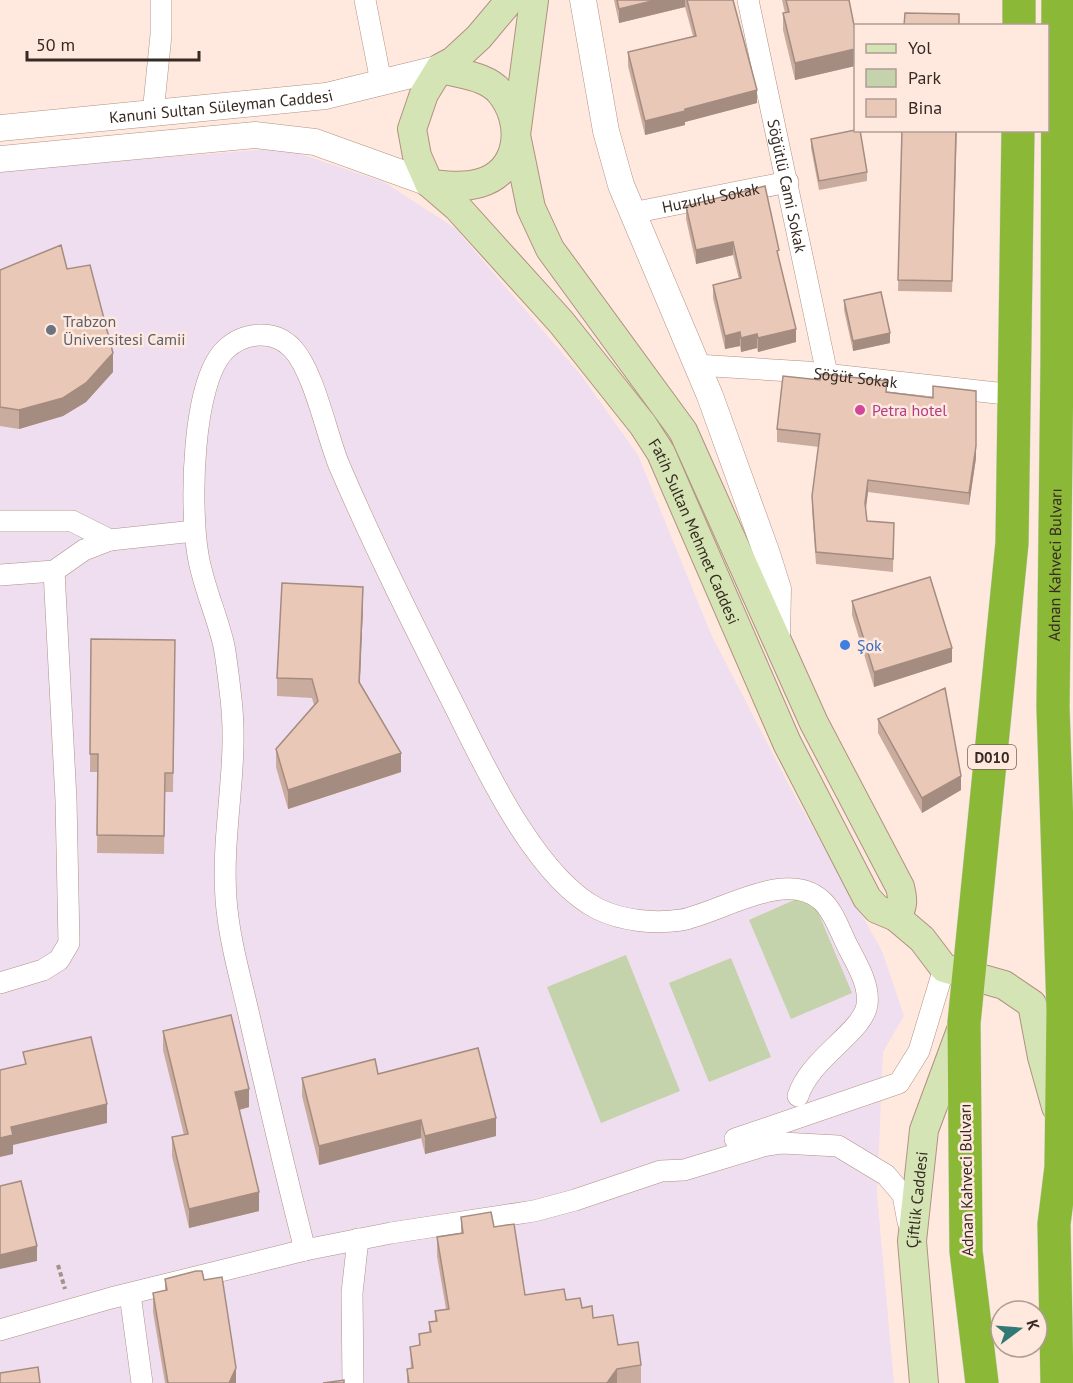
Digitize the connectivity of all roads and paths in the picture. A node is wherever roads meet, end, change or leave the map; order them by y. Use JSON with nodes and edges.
{"nodes":[{"id":1,"x":161,"y":0,"type":"edge"},
{"id":2,"x":365,"y":0,"type":"edge"},
{"id":3,"x":510,"y":0,"type":"edge"},
{"id":4,"x":534,"y":0,"type":"edge"},
{"id":5,"x":583,"y":0,"type":"edge"},
{"id":6,"x":748,"y":0,"type":"edge"},
{"id":7,"x":1058,"y":0,"type":"edge"},
{"id":8,"x":440,"y":68,"type":"junction"},
{"id":9,"x":381,"y":81,"type":"junction"},
{"id":10,"x":153,"y":113,"type":"junction"},
{"id":11,"x":1065,"y":126,"type":"edge"},
{"id":12,"x":0,"y":128,"type":"edge"},
{"id":13,"x":1018,"y":132,"type":"edge"},
{"id":14,"x":516,"y":135,"type":"junction"},
{"id":15,"x":0,"y":159,"type":"edge"},
{"id":16,"x":788,"y":182,"type":"junction"},
{"id":17,"x":429,"y":183,"type":"junction"},
{"id":18,"x":632,"y":213,"type":"junction"},
{"id":19,"x":697,"y":365,"type":"junction"},
{"id":20,"x":828,"y":374,"type":"junction"},
{"id":21,"x":1015,"y":395,"type":"junction"},
{"id":22,"x":0,"y":521,"type":"edge"},
{"id":23,"x":195,"y":531,"type":"junction"},
{"id":24,"x":110,"y":540,"type":"junction"},
{"id":25,"x":54,"y":571,"type":"junction"},
{"id":26,"x":0,"y":575,"type":"edge"},
{"id":27,"x":777,"y":639,"type":"junction"},
{"id":28,"x":1063,"y":706,"type":"edge"},
{"id":29,"x":896,"y":917,"type":"junction"},
{"id":30,"x":956,"y":972,"type":"junction"},
{"id":31,"x":0,"y":983,"type":"edge"},
{"id":32,"x":964,"y":1023,"type":"junction"},
{"id":33,"x":1067,"y":1069,"type":"edge"},
{"id":34,"x":798,"y":1096,"type":"dead end"},
{"id":35,"x":1062,"y":1129,"type":"junction"},
{"id":36,"x":661,"y":1171,"type":"junction"},
{"id":37,"x":358,"y":1239,"type":"junction"},
{"id":38,"x":912,"y":1241,"type":"junction"},
{"id":39,"x":305,"y":1250,"type":"junction"},
{"id":40,"x":129,"y":1294,"type":"junction"},
{"id":41,"x":0,"y":1330,"type":"edge"},
{"id":42,"x":142,"y":1383,"type":"edge"},
{"id":43,"x":353,"y":1383,"type":"edge"},
{"id":44,"x":924,"y":1383,"type":"edge"},
{"id":45,"x":982,"y":1383,"type":"edge"},
{"id":46,"x":1057,"y":1383,"type":"edge"}],
"edges":[{"from":1,"to":10,"type":"street"},
{"from":2,"to":9,"type":"street"},
{"from":3,"to":8,"type":"main road","name":"Fatih Sultan Mehmet Caddesi"},
{"from":4,"to":14,"type":"main road","name":"Fatih Sultan Mehmet Caddesi"},
{"from":5,"to":18,"type":"street","name":"Fatih Sultan Mehmet Caddesi"},
{"from":6,"to":16,"type":"street","name":"Söğütlü Cami Sokak"},
{"from":7,"to":11,"type":"highway","name":"Adnan Kahveci Bulvarı"},
{"from":8,"to":9,"type":"street","name":"Kanuni Sultan Süleyman Caddesi"},
{"from":8,"to":14,"type":"main road","name":"Fatih Sultan Mehmet Caddesi"},
{"from":8,"to":17,"type":"main road","name":"Fatih Sultan Mehmet Caddesi"},
{"from":9,"to":10,"type":"street","name":"Kanuni Sultan Süleyman Caddesi"},
{"from":10,"to":12,"type":"street","name":"Kanuni Sultan Süleyman Caddesi"},
{"from":11,"to":28,"type":"highway","name":"Adnan Kahveci Bulvarı"},
{"from":13,"to":21,"type":"highway","name":"Adnan Kahveci Bulvarı","number":"D010"},
{"from":14,"to":17,"type":"main road","name":"Fatih Sultan Mehmet Caddesi"},
{"from":14,"to":27,"type":"main road","name":"Fatih Sultan Mehmet Caddesi"},
{"from":15,"to":17,"type":"street","name":"Kanuni Sultan Süleyman Caddesi"},
{"from":16,"to":18,"type":"street","name":"Huzurlu Sokak"},
{"from":16,"to":20,"type":"street","name":"Söğütlü Cami Sokak"},
{"from":17,"to":29,"type":"main road","name":"Fatih Sultan Mehmet Caddesi"},
{"from":18,"to":19,"type":"street","name":"Fatih Sultan Mehmet Caddesi"},
{"from":19,"to":20,"type":"street","name":"Söğüt Sokak"},
{"from":19,"to":27,"type":"street","name":"Fatih Sultan Mehmet Caddesi"},
{"from":20,"to":21,"type":"street","name":"Söğüt Sokak"},
{"from":21,"to":30,"type":"highway","name":"Adnan Kahveci Bulvarı","number":"D010"},
{"from":22,"to":24,"type":"street"},
{"from":23,"to":24,"type":"street"},
{"from":23,"to":34,"type":"street"},
{"from":23,"to":39,"type":"street"},
{"from":24,"to":25,"type":"street"},
{"from":25,"to":26,"type":"street"},
{"from":25,"to":31,"type":"street"},
{"from":27,"to":29,"type":"main road","name":"Fatih Sultan Mehmet Caddesi"},
{"from":28,"to":33,"type":"highway","name":"Adnan Kahveci Bulvarı"},
{"from":29,"to":30,"type":"main road","name":"Fatih Sultan Mehmet Caddesi"},
{"from":30,"to":32,"type":"highway","name":"Adnan Kahveci Bulvarı","number":"D010"},
{"from":30,"to":35,"type":"main road","name":"Adnan Kahveci Bulvarı"},
{"from":30,"to":36,"type":"street"},
{"from":32,"to":38,"type":"main road","name":"Çiftlik Caddesi"},
{"from":32,"to":45,"type":"highway","name":"Adnan Kahveci Bulvarı","number":"D010"},
{"from":33,"to":35,"type":"highway","name":"Adnan Kahveci Bulvarı"},
{"from":35,"to":46,"type":"highway","name":"Adnan Kahveci Bulvarı"},
{"from":36,"to":37,"type":"street"},
{"from":36,"to":38,"type":"street"},
{"from":37,"to":39,"type":"street"},
{"from":37,"to":43,"type":"street"},
{"from":38,"to":44,"type":"main road","name":"Çiftlik Caddesi"},
{"from":39,"to":40,"type":"street"},
{"from":40,"to":41,"type":"street"},
{"from":40,"to":42,"type":"street"}]}
